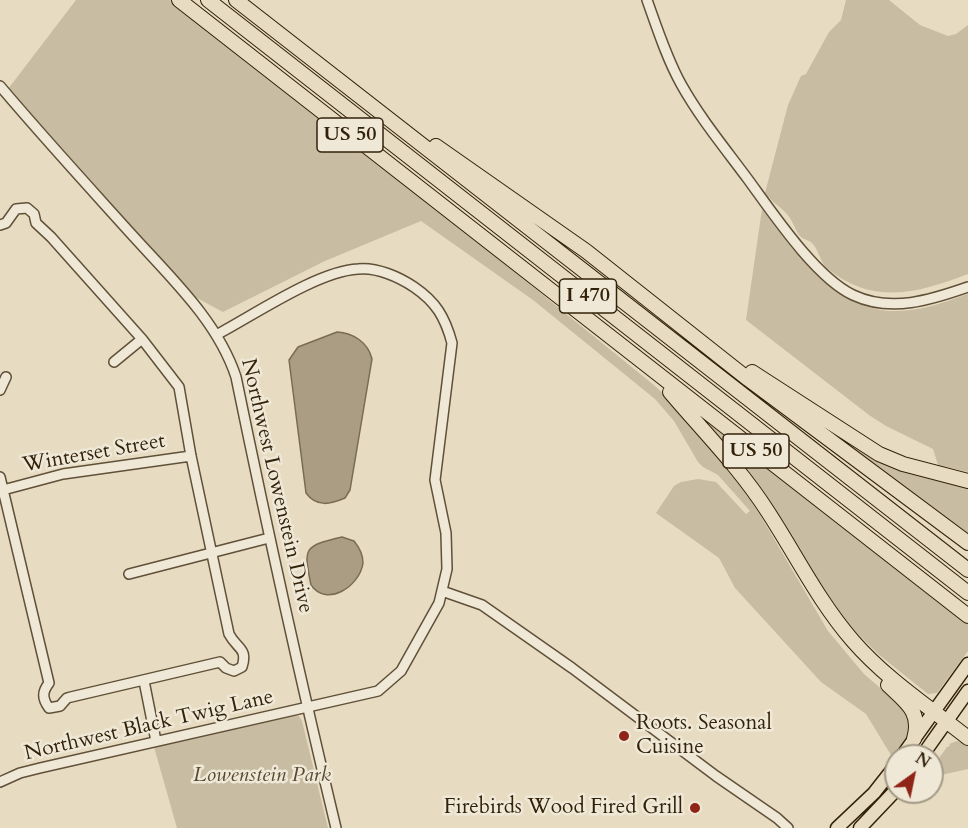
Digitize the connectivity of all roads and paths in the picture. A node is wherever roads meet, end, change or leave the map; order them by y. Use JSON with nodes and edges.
{"nodes":[{"id":1,"x":179,"y":0,"type":"edge"},
{"id":2,"x":208,"y":0,"type":"edge"},
{"id":3,"x":236,"y":0,"type":"edge"},
{"id":4,"x":647,"y":0,"type":"edge"},
{"id":5,"x":334,"y":77,"type":"junction"},
{"id":6,"x":0,"y":86,"type":"edge"},
{"id":7,"x":0,"y":225,"type":"edge"},
{"id":8,"x":968,"y":287,"type":"edge"},
{"id":9,"x":680,"y":324,"type":"junction"},
{"id":10,"x":216,"y":335,"type":"junction"},
{"id":11,"x":142,"y":339,"type":"junction"},
{"id":12,"x":114,"y":362,"type":"dead end"},
{"id":13,"x":648,"y":368,"type":"junction"},
{"id":14,"x":6,"y":377,"type":"dead end"},
{"id":15,"x":0,"y":390,"type":"edge"},
{"id":16,"x":191,"y":456,"type":"junction"},
{"id":17,"x":0,"y":477,"type":"edge"},
{"id":18,"x":968,"y":481,"type":"edge"},
{"id":19,"x":3,"y":490,"type":"junction"},
{"id":20,"x":269,"y":538,"type":"junction"},
{"id":21,"x":968,"y":543,"type":"edge"},
{"id":22,"x":212,"y":553,"type":"junction"},
{"id":23,"x":968,"y":570,"type":"edge"},
{"id":24,"x":804,"y":572,"type":"junction"},
{"id":25,"x":129,"y":574,"type":"dead end"},
{"id":26,"x":442,"y":591,"type":"junction"},
{"id":27,"x":968,"y":593,"type":"edge"},
{"id":28,"x":968,"y":616,"type":"edge"},
{"id":29,"x":968,"y":664,"type":"edge"},
{"id":30,"x":144,"y":681,"type":"junction"},
{"id":31,"x":968,"y":691,"type":"edge"},
{"id":32,"x":307,"y":708,"type":"junction"},
{"id":33,"x":934,"y":711,"type":"junction"},
{"id":34,"x":947,"y":721,"type":"junction"},
{"id":35,"x":968,"y":738,"type":"edge"},
{"id":36,"x":914,"y":739,"type":"junction"},
{"id":37,"x":156,"y":741,"type":"junction"},
{"id":38,"x":910,"y":744,"type":"edge"},
{"id":39,"x":931,"y":744,"type":"edge"},
{"id":40,"x":884,"y":780,"type":"edge"},
{"id":41,"x":0,"y":782,"type":"edge"},
{"id":42,"x":884,"y":803,"type":"edge"},
{"id":43,"x":336,"y":828,"type":"edge"},
{"id":44,"x":788,"y":828,"type":"edge"},
{"id":45,"x":837,"y":828,"type":"edge"},
{"id":46,"x":860,"y":828,"type":"edge"}],
"edges":[{"from":1,"to":13,"type":"highway","number":"US 50"},
{"from":2,"to":27,"type":"highway","number":"I 470"},
{"from":3,"to":5,"type":"highway","number":"I 470"},
{"from":4,"to":8,"type":"street"},
{"from":5,"to":9,"type":"highway"},
{"from":5,"to":23,"type":"highway","number":"I 470"},
{"from":6,"to":10,"type":"street","name":"Northwest Lowenstein Drive"},
{"from":7,"to":11,"type":"street"},
{"from":9,"to":18,"type":"highway"},
{"from":9,"to":21,"type":"highway"},
{"from":10,"to":20,"type":"street","name":"Northwest Lowenstein Drive"},
{"from":10,"to":26,"type":"street","name":"Northwest Black Twig Lane"},
{"from":11,"to":12,"type":"street"},
{"from":11,"to":16,"type":"street"},
{"from":13,"to":24,"type":"highway"},
{"from":13,"to":28,"type":"highway","number":"US 50"},
{"from":14,"to":15,"type":"street"},
{"from":16,"to":19,"type":"street","name":"Winterset Street"},
{"from":16,"to":22,"type":"street"},
{"from":17,"to":19,"type":"street"},
{"from":19,"to":30,"type":"street"},
{"from":20,"to":22,"type":"street"},
{"from":20,"to":32,"type":"street","name":"Northwest Lowenstein Drive"},
{"from":22,"to":25,"type":"street"},
{"from":22,"to":30,"type":"street"},
{"from":24,"to":33,"type":"highway"},
{"from":24,"to":36,"type":"highway"},
{"from":26,"to":32,"type":"street","name":"Northwest Black Twig Lane"},
{"from":26,"to":44,"type":"street"},
{"from":29,"to":33,"type":"main road"},
{"from":30,"to":37,"type":"street"},
{"from":31,"to":34,"type":"main road"},
{"from":32,"to":37,"type":"street","name":"Northwest Black Twig Lane"},
{"from":32,"to":43,"type":"street","name":"Northwest Lowenstein Drive"},
{"from":33,"to":34,"type":"highway"},
{"from":33,"to":36,"type":"main road"},
{"from":34,"to":35,"type":"highway"},
{"from":34,"to":39,"type":"main road"},
{"from":36,"to":38,"type":"main road"},
{"from":37,"to":41,"type":"street","name":"Northwest Black Twig Lane"},
{"from":40,"to":45,"type":"main road"},
{"from":42,"to":46,"type":"main road"}]}
